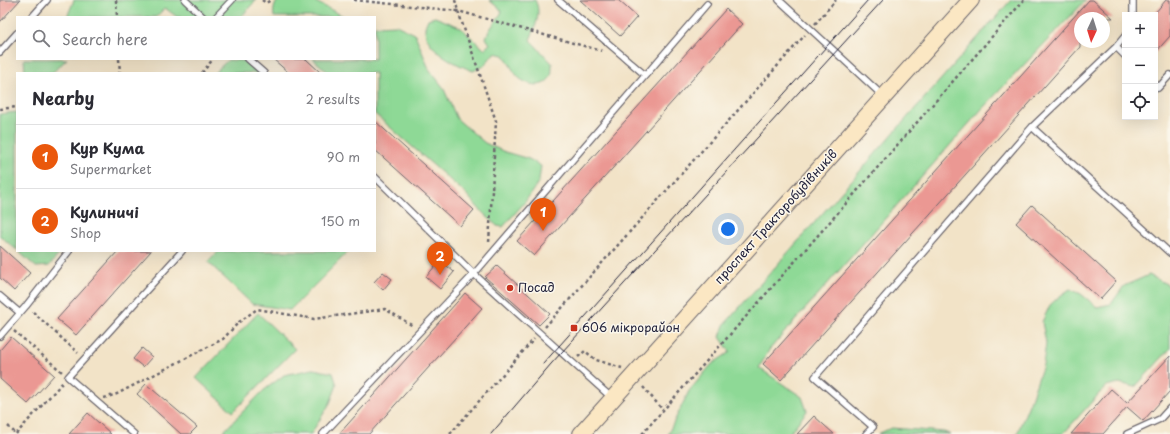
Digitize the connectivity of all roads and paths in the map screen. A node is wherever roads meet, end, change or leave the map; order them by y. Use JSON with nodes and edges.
{"nodes":[{"id":1,"x":47,"y":0,"type":"edge"},
{"id":2,"x":116,"y":0,"type":"edge"},
{"id":3,"x":185,"y":0,"type":"edge"},
{"id":4,"x":232,"y":0,"type":"edge"},
{"id":5,"x":262,"y":0,"type":"edge"},
{"id":6,"x":271,"y":0,"type":"edge"},
{"id":7,"x":354,"y":0,"type":"edge"},
{"id":8,"x":455,"y":0,"type":"edge"},
{"id":9,"x":558,"y":0,"type":"edge"},
{"id":10,"x":778,"y":0,"type":"edge"},
{"id":11,"x":836,"y":0,"type":"edge"},
{"id":12,"x":971,"y":0,"type":"edge"},
{"id":13,"x":1024,"y":0,"type":"edge"},
{"id":14,"x":1133,"y":0,"type":"edge"},
{"id":15,"x":707,"y":4,"type":"dead end"},
{"id":16,"x":458,"y":12,"type":"junction"},
{"id":17,"x":1133,"y":12,"type":"edge"},
{"id":18,"x":33,"y":16,"type":"edge"},
{"id":19,"x":117,"y":16,"type":"edge"},
{"id":20,"x":202,"y":16,"type":"edge"},
{"id":21,"x":217,"y":16,"type":"edge"},
{"id":22,"x":810,"y":29,"type":"junction"},
{"id":23,"x":16,"y":34,"type":"edge"},
{"id":24,"x":1122,"y":40,"type":"edge"},
{"id":25,"x":1116,"y":47,"type":"junction"},
{"id":26,"x":0,"y":52,"type":"edge"},
{"id":27,"x":1122,"y":53,"type":"edge"},
{"id":28,"x":623,"y":57,"type":"junction"},
{"id":29,"x":119,"y":60,"type":"edge"},
{"id":30,"x":212,"y":60,"type":"edge"},
{"id":31,"x":249,"y":60,"type":"edge"},
{"id":32,"x":120,"y":72,"type":"edge"},
{"id":33,"x":203,"y":72,"type":"edge"},
{"id":34,"x":263,"y":72,"type":"edge"},
{"id":35,"x":645,"y":75,"type":"junction"},
{"id":36,"x":1170,"y":75,"type":"edge"},
{"id":37,"x":1158,"y":88,"type":"edge"},
{"id":38,"x":884,"y":97,"type":"junction"},
{"id":39,"x":16,"y":107,"type":"edge"},
{"id":40,"x":0,"y":109,"type":"edge"},
{"id":41,"x":1032,"y":127,"type":"junction"},
{"id":42,"x":376,"y":178,"type":"edge"},
{"id":43,"x":68,"y":252,"type":"edge"},
{"id":44,"x":181,"y":252,"type":"edge"},
{"id":45,"x":1170,"y":253,"type":"edge"},
{"id":46,"x":488,"y":257,"type":"junction"},
{"id":47,"x":474,"y":274,"type":"junction"},
{"id":48,"x":0,"y":296,"type":"edge"},
{"id":49,"x":26,"y":306,"type":"junction"},
{"id":50,"x":20,"y":314,"type":"junction"},
{"id":51,"x":9,"y":326,"type":"junction"},
{"id":52,"x":421,"y":331,"type":"junction"},
{"id":53,"x":540,"y":333,"type":"junction"},
{"id":54,"x":0,"y":336,"type":"edge"},
{"id":55,"x":85,"y":358,"type":"junction"},
{"id":56,"x":572,"y":362,"type":"junction"},
{"id":57,"x":626,"y":370,"type":"dead end"},
{"id":58,"x":68,"y":377,"type":"junction"},
{"id":59,"x":643,"y":387,"type":"dead end"},
{"id":60,"x":612,"y":398,"type":"junction"},
{"id":61,"x":96,"y":401,"type":"junction"},
{"id":62,"x":1170,"y":408,"type":"edge"},
{"id":63,"x":663,"y":410,"type":"junction"},
{"id":64,"x":8,"y":426,"type":"dead end"},
{"id":65,"x":16,"y":434,"type":"edge"},
{"id":66,"x":134,"y":434,"type":"edge"},
{"id":67,"x":323,"y":434,"type":"edge"},
{"id":68,"x":450,"y":434,"type":"edge"},
{"id":69,"x":581,"y":434,"type":"edge"},
{"id":70,"x":642,"y":434,"type":"edge"},
{"id":71,"x":866,"y":434,"type":"edge"},
{"id":72,"x":1127,"y":434,"type":"edge"}],
"edges":[{"from":1,"to":18,"type":"lane"},
{"from":2,"to":19,"type":"path"},
{"from":3,"to":20,"type":"lane"},
{"from":4,"to":21,"type":"lane"},
{"from":5,"to":6,"type":"path"},
{"from":7,"to":16,"type":"path"},
{"from":8,"to":16,"type":"path"},
{"from":9,"to":28,"type":"lane"},
{"from":10,"to":22,"type":"lane"},
{"from":11,"to":22,"type":"path"},
{"from":12,"to":38,"type":"main road","name":"проспект Тракторобудівників"},
{"from":13,"to":63,"type":"path"},
{"from":14,"to":17,"type":"lane"},
{"from":15,"to":35,"type":"lane"},
{"from":16,"to":28,"type":"path"},
{"from":16,"to":46,"type":"path"},
{"from":22,"to":38,"type":"lane"},
{"from":22,"to":53,"type":"path"},
{"from":23,"to":26,"type":"lane"},
{"from":24,"to":25,"type":"lane"},
{"from":25,"to":27,"type":"lane"},
{"from":25,"to":41,"type":"lane"},
{"from":28,"to":35,"type":"lane"},
{"from":29,"to":32,"type":"path"},
{"from":30,"to":33,"type":"path"},
{"from":31,"to":34,"type":"lane"},
{"from":35,"to":46,"type":"lane"},
{"from":36,"to":37,"type":"lane"},
{"from":38,"to":60,"type":"main road","name":"проспект Тракторобудівників"},
{"from":39,"to":40,"type":"path"},
{"from":41,"to":45,"type":"lane"},
{"from":41,"to":71,"type":"lane"},
{"from":42,"to":47,"type":"lane"},
{"from":43,"to":49,"type":"lane"},
{"from":44,"to":55,"type":"lane"},
{"from":46,"to":47,"type":"lane"},
{"from":47,"to":52,"type":"lane"},
{"from":47,"to":53,"type":"lane"},
{"from":48,"to":50,"type":"lane"},
{"from":49,"to":50,"type":"lane"},
{"from":49,"to":55,"type":"path"},
{"from":50,"to":51,"type":"lane"},
{"from":51,"to":54,"type":"lane"},
{"from":51,"to":58,"type":"path"},
{"from":52,"to":61,"type":"path"},
{"from":52,"to":67,"type":"lane"},
{"from":53,"to":56,"type":"lane"},
{"from":53,"to":68,"type":"path"},
{"from":55,"to":58,"type":"lane"},
{"from":56,"to":57,"type":"path"},
{"from":56,"to":60,"type":"lane"},
{"from":58,"to":61,"type":"lane"},
{"from":58,"to":65,"type":"path"},
{"from":59,"to":63,"type":"path"},
{"from":60,"to":69,"type":"main road","name":"проспект Тракторобудівників"},
{"from":61,"to":66,"type":"lane"},
{"from":62,"to":72,"type":"lane"},
{"from":63,"to":70,"type":"path"},
{"from":64,"to":65,"type":"path"}]}
